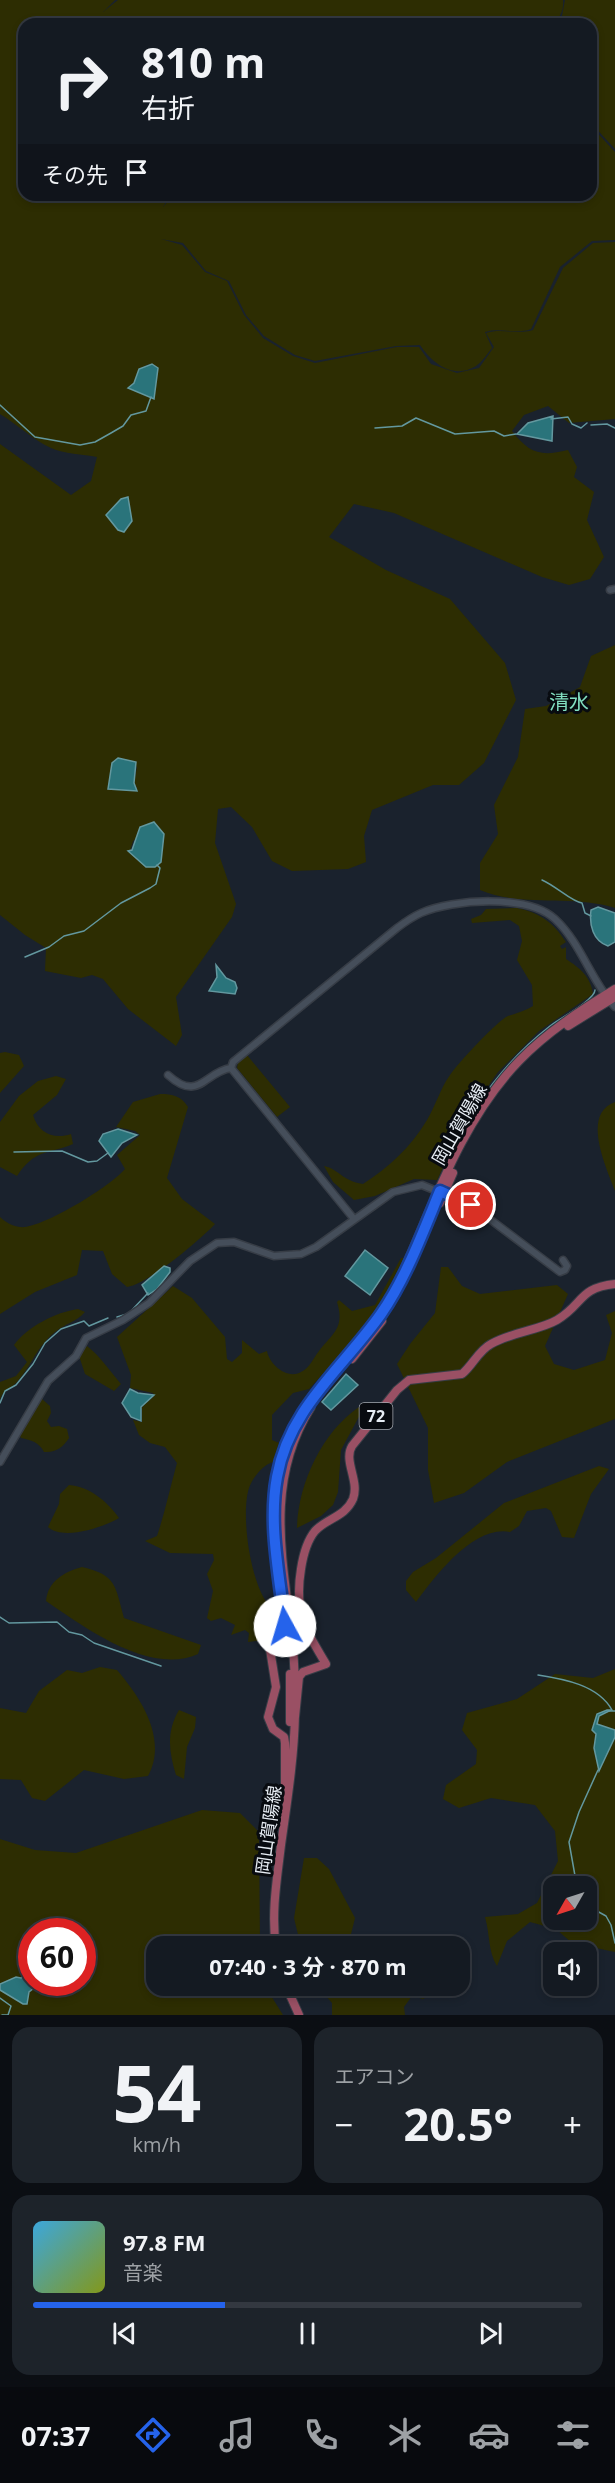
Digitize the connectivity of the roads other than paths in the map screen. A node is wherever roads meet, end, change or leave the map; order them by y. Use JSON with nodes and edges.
{"nodes":[{"id":1,"x":615,"y":989,"type":"edge"},
{"id":2,"x":611,"y":1000,"type":"edge"},
{"id":3,"x":231,"y":1068,"type":"junction"},
{"id":4,"x":168,"y":1075,"type":"dead end"},
{"id":5,"x":442,"y":1192,"type":"junction"},
{"id":6,"x":354,"y":1219,"type":"junction"},
{"id":7,"x":563,"y":1260,"type":"dead end"},
{"id":8,"x":615,"y":1284,"type":"edge"},
{"id":9,"x":0,"y":1462,"type":"edge"},
{"id":10,"x":309,"y":1636,"type":"junction"},
{"id":11,"x":291,"y":1639,"type":"junction"},
{"id":12,"x":312,"y":1670,"type":"junction"},
{"id":13,"x":290,"y":1674,"type":"junction"},
{"id":14,"x":295,"y":1718,"type":"junction"},
{"id":15,"x":272,"y":1725,"type":"junction"},
{"id":16,"x":285,"y":1786,"type":"junction"},
{"id":17,"x":272,"y":1936,"type":"edge"},
{"id":18,"x":275,"y":1936,"type":"edge"},
{"id":19,"x":285,"y":1996,"type":"edge"},
{"id":20,"x":290,"y":1996,"type":"edge"},
{"id":21,"x":293,"y":2015,"type":"edge"},
{"id":22,"x":299,"y":2015,"type":"edge"}],
"edges":[{"from":1,"to":2,"type":"main road","name":"岡山賀陽線","number":"72"},
{"from":2,"to":3,"type":"street"},
{"from":2,"to":5,"type":"main road","name":"岡山賀陽線","number":"72"},
{"from":3,"to":4,"type":"street"},
{"from":3,"to":6,"type":"street"},
{"from":5,"to":6,"type":"street"},
{"from":5,"to":7,"type":"street"},
{"from":5,"to":11,"type":"main road","name":"岡山賀陽線","number":"72"},
{"from":6,"to":9,"type":"street"},
{"from":8,"to":10,"type":"main road","name":"岡山賀陽線","number":"72"},
{"from":10,"to":12,"type":"main road","name":"岡山賀陽線","number":"72"},
{"from":10,"to":15,"type":"main road","name":"岡山賀陽線","number":"72"},
{"from":11,"to":12,"type":"main road","name":"岡山賀陽線","number":"72"},
{"from":11,"to":13,"type":"main road","name":"岡山賀陽線","number":"72"},
{"from":11,"to":14,"type":"main road","name":"岡山賀陽線","number":"72"},
{"from":12,"to":14,"type":"main road","name":"岡山賀陽線","number":"72"},
{"from":13,"to":15,"type":"main road","name":"岡山賀陽線","number":"72"},
{"from":13,"to":16,"type":"main road","name":"岡山賀陽線","number":"72"},
{"from":14,"to":18,"type":"main road","name":"岡山賀陽線","number":"72"},
{"from":15,"to":16,"type":"main road","name":"岡山賀陽線","number":"72"},
{"from":16,"to":17,"type":"main road","name":"岡山賀陽線","number":"72"},
{"from":19,"to":21,"type":"main road"},
{"from":20,"to":22,"type":"main road"}]}
